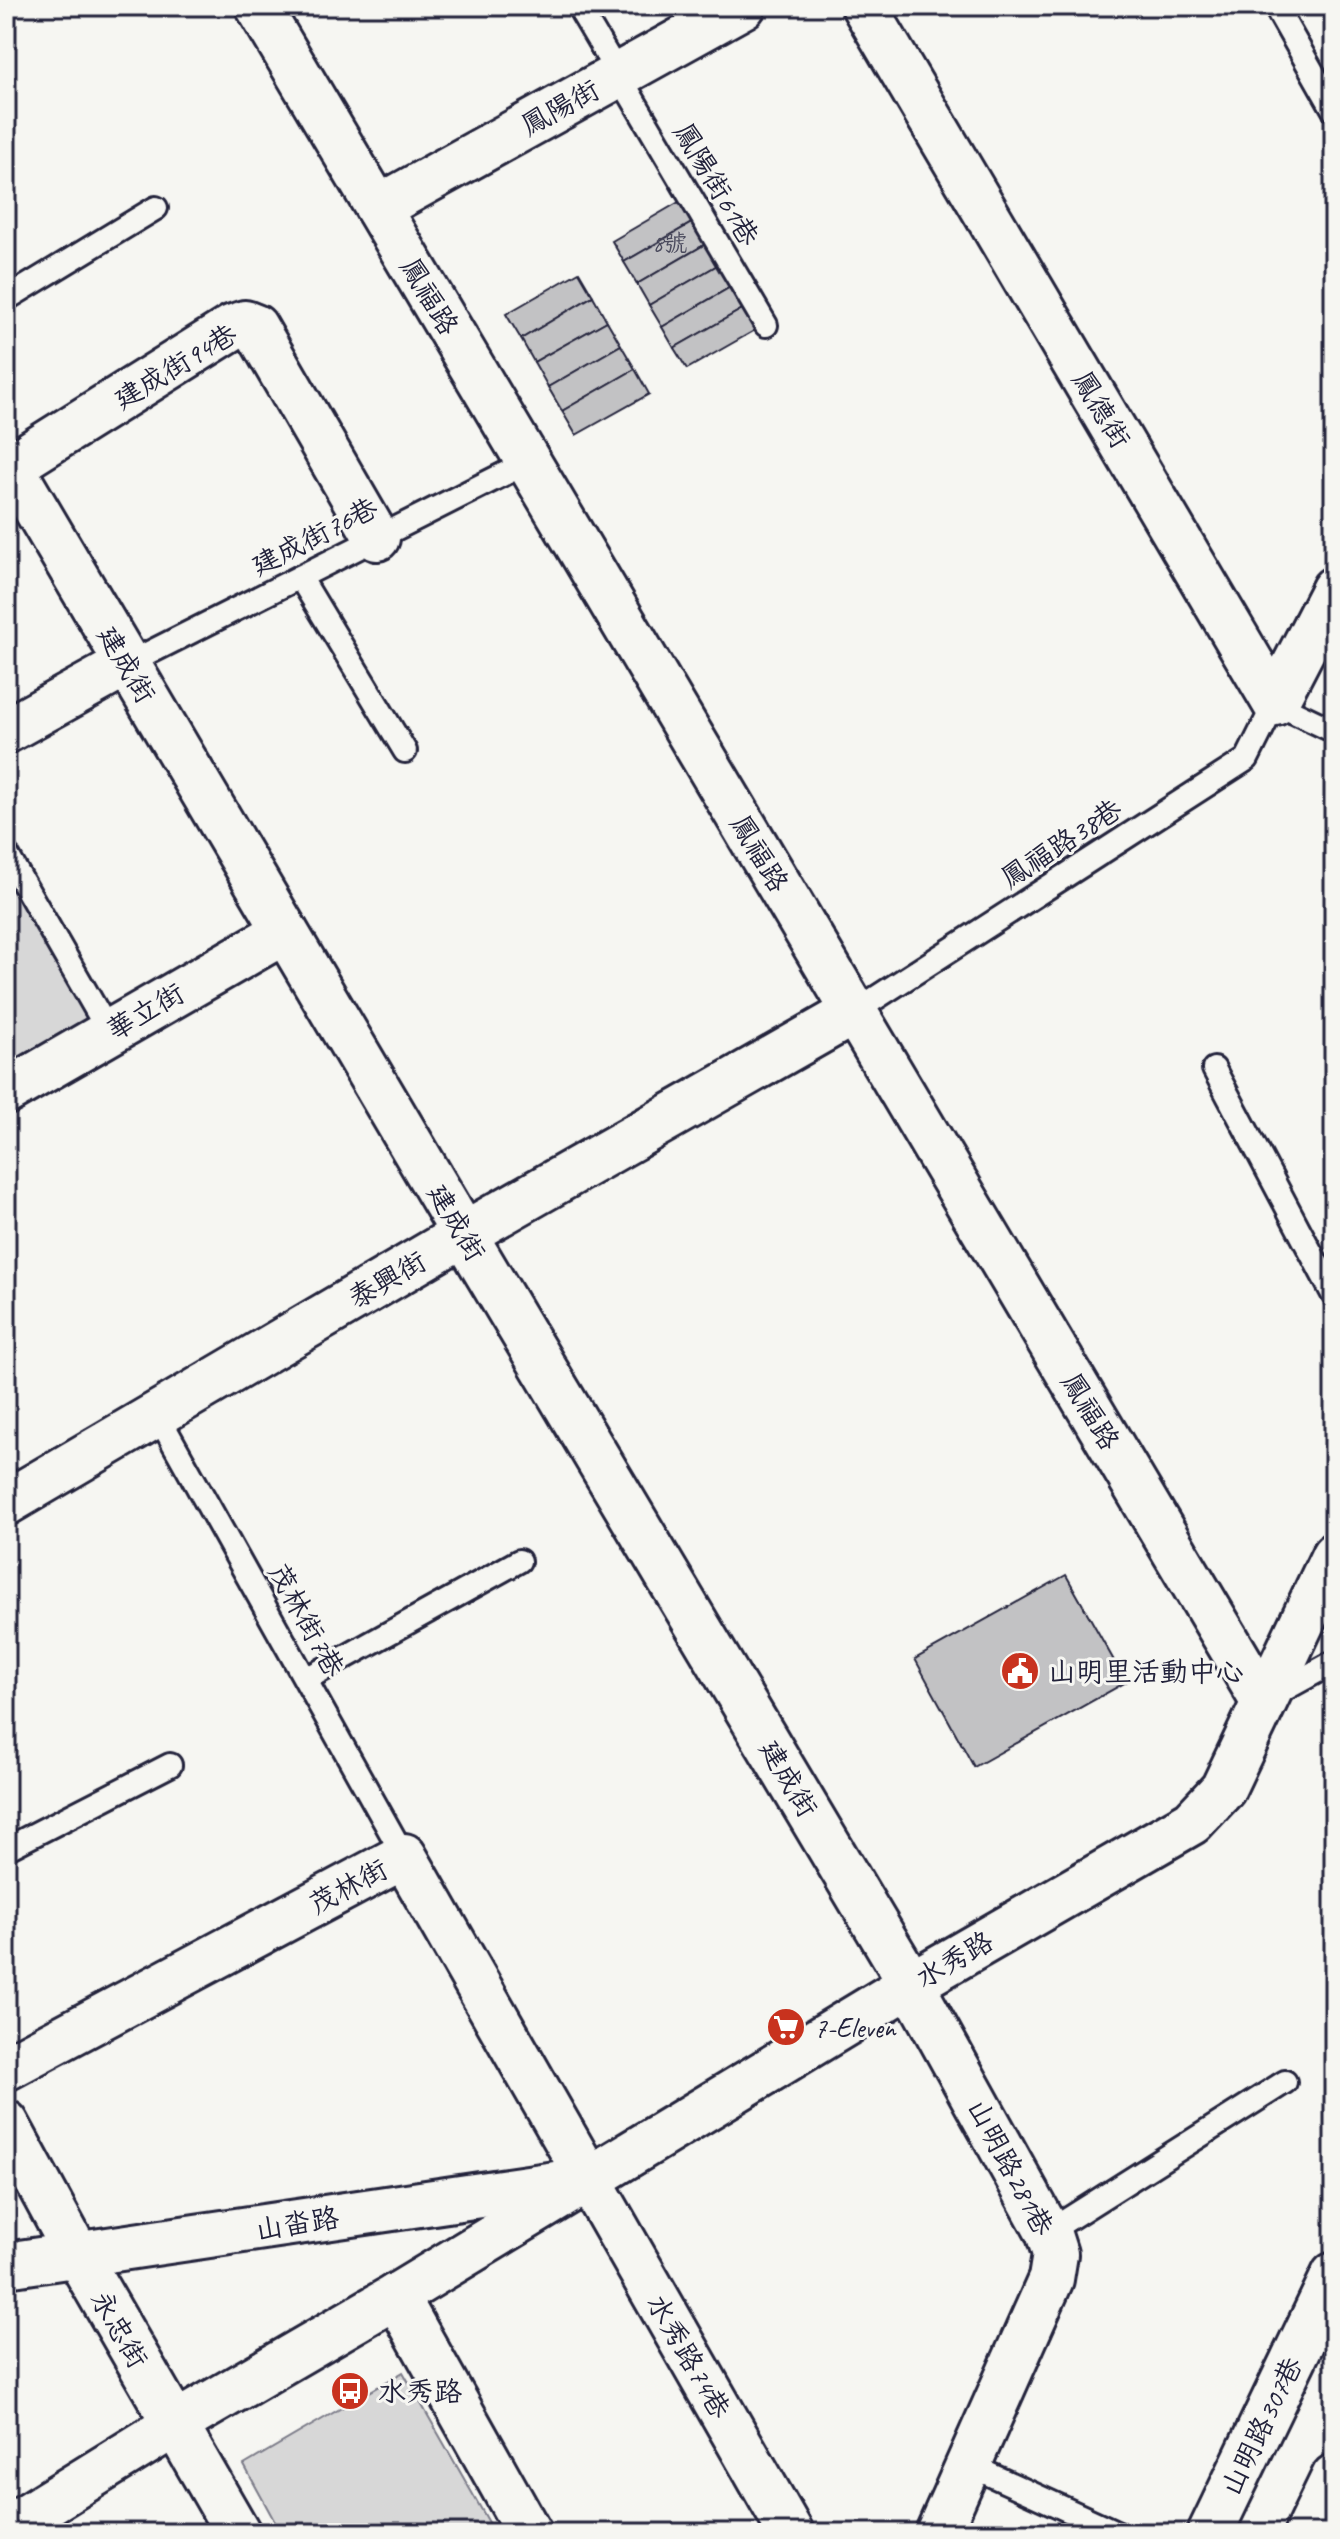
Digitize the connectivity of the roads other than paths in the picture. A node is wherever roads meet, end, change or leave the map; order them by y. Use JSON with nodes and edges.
{"nodes":[{"id":1,"x":258,"y":6,"type":"edge"},
{"id":2,"x":578,"y":6,"type":"edge"},
{"id":3,"x":743,"y":6,"type":"edge"},
{"id":4,"x":864,"y":6,"type":"edge"},
{"id":5,"x":1275,"y":6,"type":"edge"},
{"id":6,"x":618,"y":75,"type":"junction"},
{"id":7,"x":1334,"y":110,"type":"edge"},
{"id":8,"x":156,"y":208,"type":"dead end"},
{"id":9,"x":378,"y":208,"type":"junction"},
{"id":10,"x":6,"y":299,"type":"edge"},
{"id":11,"x":766,"y":325,"type":"dead end"},
{"id":12,"x":8,"y":462,"type":"edge"},
{"id":13,"x":528,"y":462,"type":"junction"},
{"id":14,"x":377,"y":538,"type":"junction"},
{"id":15,"x":300,"y":577,"type":"junction"},
{"id":16,"x":1334,"y":589,"type":"edge"},
{"id":17,"x":127,"y":664,"type":"junction"},
{"id":18,"x":1275,"y":703,"type":"junction"},
{"id":19,"x":6,"y":731,"type":"edge"},
{"id":20,"x":1334,"y":731,"type":"edge"},
{"id":21,"x":405,"y":751,"type":"dead end"},
{"id":22,"x":6,"y":853,"type":"edge"},
{"id":23,"x":285,"y":931,"type":"junction"},
{"id":24,"x":854,"y":1012,"type":"junction"},
{"id":25,"x":109,"y":1032,"type":"junction"},
{"id":26,"x":1214,"y":1069,"type":"dead end"},
{"id":27,"x":6,"y":1092,"type":"edge"},
{"id":28,"x":464,"y":1234,"type":"junction"},
{"id":29,"x":1334,"y":1296,"type":"edge"},
{"id":30,"x":157,"y":1414,"type":"junction"},
{"id":31,"x":6,"y":1503,"type":"edge"},
{"id":32,"x":1334,"y":1555,"type":"edge"},
{"id":33,"x":519,"y":1561,"type":"dead end"},
{"id":34,"x":1334,"y":1662,"type":"edge"},
{"id":35,"x":306,"y":1679,"type":"junction"},
{"id":36,"x":1263,"y":1701,"type":"junction"},
{"id":37,"x":170,"y":1765,"type":"dead end"},
{"id":38,"x":6,"y":1849,"type":"edge"},
{"id":39,"x":404,"y":1856,"type":"junction"},
{"id":40,"x":911,"y":1984,"type":"junction"},
{"id":41,"x":6,"y":2068,"type":"edge"},
{"id":42,"x":1285,"y":2082,"type":"dead end"},
{"id":43,"x":6,"y":2123,"type":"edge"},
{"id":44,"x":588,"y":2179,"type":"junction"},
{"id":45,"x":1048,"y":2232,"type":"junction"},
{"id":46,"x":78,"y":2256,"type":"junction"},
{"id":47,"x":6,"y":2265,"type":"edge"},
{"id":48,"x":1334,"y":2275,"type":"edge"},
{"id":49,"x":396,"y":2296,"type":"junction"},
{"id":50,"x":174,"y":2425,"type":"junction"},
{"id":51,"x":969,"y":2465,"type":"junction"},
{"id":52,"x":1334,"y":2477,"type":"edge"},
{"id":53,"x":6,"y":2529,"type":"edge"},
{"id":54,"x":238,"y":2533,"type":"edge"},
{"id":55,"x":529,"y":2533,"type":"edge"},
{"id":56,"x":791,"y":2533,"type":"edge"},
{"id":57,"x":938,"y":2533,"type":"edge"},
{"id":58,"x":1118,"y":2533,"type":"edge"},
{"id":59,"x":1210,"y":2533,"type":"edge"},
{"id":60,"x":1307,"y":2533,"type":"edge"}],
"edges":[{"from":1,"to":9,"type":"street","name":"鳳福路"},
{"from":2,"to":6,"type":"lane","name":"鳳陽街61巷"},
{"from":3,"to":6,"type":"street","name":"鳳陽街"},
{"from":4,"to":18,"type":"street","name":"鳳德街"},
{"from":5,"to":7,"type":"lane"},
{"from":6,"to":9,"type":"street","name":"鳳陽街"},
{"from":6,"to":11,"type":"lane","name":"鳳陽街61巷"},
{"from":8,"to":10,"type":"lane"},
{"from":9,"to":13,"type":"street","name":"鳳福路"},
{"from":12,"to":14,"type":"street","name":"建成街94巷"},
{"from":12,"to":17,"type":"street","name":"建成街"},
{"from":13,"to":14,"type":"lane","name":"建成街76巷"},
{"from":13,"to":24,"type":"street","name":"鳳福路"},
{"from":14,"to":15,"type":"lane","name":"建成街76巷"},
{"from":15,"to":17,"type":"lane","name":"建成街76巷"},
{"from":15,"to":21,"type":"lane"},
{"from":16,"to":18,"type":"street"},
{"from":17,"to":19,"type":"street"},
{"from":17,"to":23,"type":"street","name":"建成街"},
{"from":18,"to":20,"type":"lane"},
{"from":18,"to":24,"type":"lane","name":"鳳福路38巷"},
{"from":22,"to":25,"type":"lane"},
{"from":23,"to":25,"type":"street","name":"華立街"},
{"from":23,"to":28,"type":"street","name":"建成街"},
{"from":24,"to":28,"type":"street","name":"泰興街"},
{"from":24,"to":36,"type":"street","name":"鳳福路"},
{"from":25,"to":27,"type":"street","name":"華立街"},
{"from":26,"to":29,"type":"lane"},
{"from":28,"to":30,"type":"street","name":"泰興街"},
{"from":28,"to":40,"type":"street","name":"建成街"},
{"from":30,"to":31,"type":"street","name":"泰興街"},
{"from":30,"to":35,"type":"lane","name":"茂林街7巷"},
{"from":32,"to":36,"type":"street","name":"水秀路"},
{"from":33,"to":35,"type":"lane"},
{"from":34,"to":36,"type":"lane"},
{"from":35,"to":39,"type":"lane","name":"茂林街7巷"},
{"from":36,"to":40,"type":"street","name":"水秀路"},
{"from":37,"to":38,"type":"lane"},
{"from":39,"to":41,"type":"street","name":"茂林街"},
{"from":39,"to":44,"type":"street","name":"茂林街"},
{"from":40,"to":44,"type":"street","name":"水秀路"},
{"from":40,"to":45,"type":"street","name":"山明路281巷"},
{"from":42,"to":45,"type":"lane"},
{"from":43,"to":46,"type":"street","name":"永忠街"},
{"from":44,"to":46,"type":"street","name":"山畓路"},
{"from":44,"to":49,"type":"street","name":"水秀路"},
{"from":44,"to":56,"type":"street","name":"水秀路74巷"},
{"from":45,"to":51,"type":"street","name":"山明路281巷"},
{"from":46,"to":47,"type":"street","name":"山畓路"},
{"from":46,"to":50,"type":"street","name":"永忠街"},
{"from":48,"to":59,"type":"street","name":"山明路307巷"},
{"from":49,"to":50,"type":"street","name":"水秀路"},
{"from":49,"to":55,"type":"street"},
{"from":50,"to":53,"type":"street","name":"水秀路"},
{"from":50,"to":54,"type":"street","name":"永忠街"},
{"from":51,"to":57,"type":"street","name":"山明路281巷"},
{"from":51,"to":58,"type":"lane"},
{"from":52,"to":60,"type":"street"}]}
